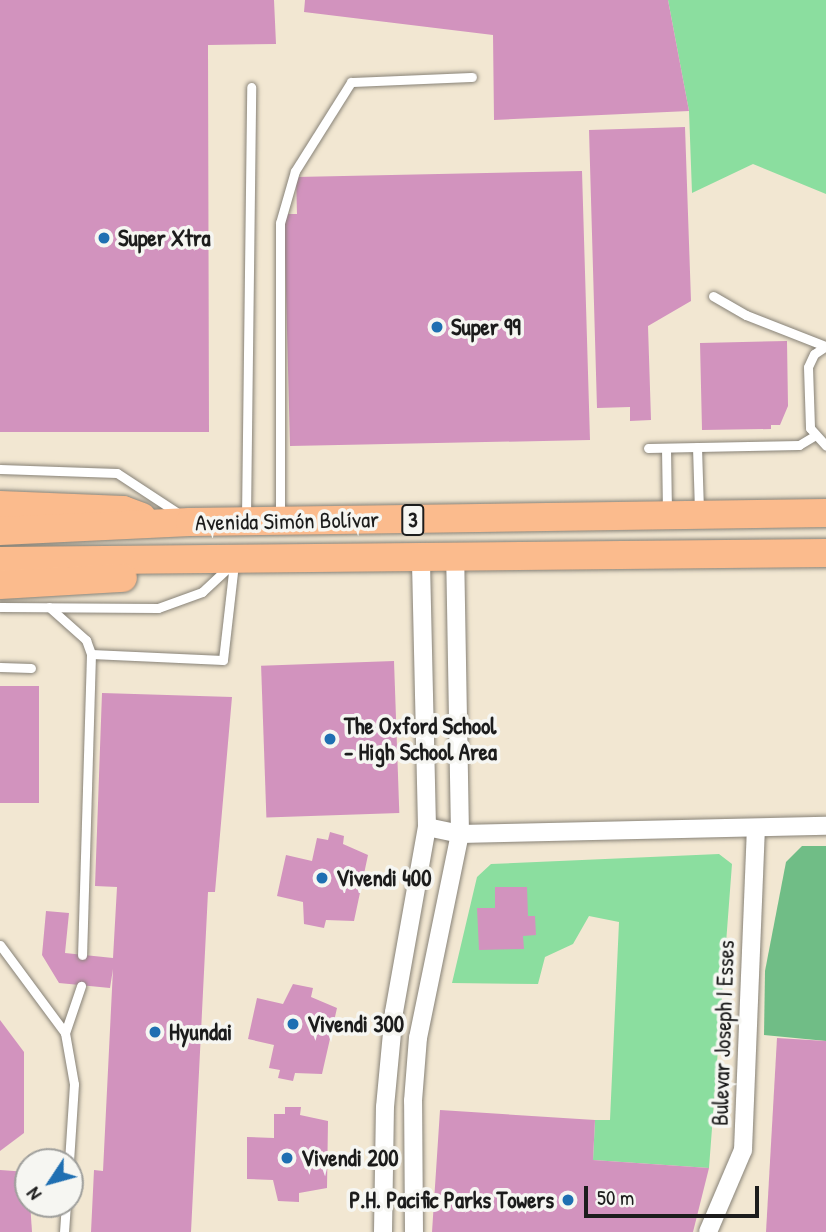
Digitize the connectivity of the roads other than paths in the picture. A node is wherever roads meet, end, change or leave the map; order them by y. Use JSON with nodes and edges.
{"nodes":[{"id":1,"x":472,"y":77,"type":"dead end"},
{"id":2,"x":251,"y":88,"type":"dead end"},
{"id":3,"x":713,"y":296,"type":"dead end"},
{"id":4,"x":826,"y":346,"type":"edge"},
{"id":5,"x":814,"y":436,"type":"junction"},
{"id":6,"x":826,"y":446,"type":"edge"},
{"id":7,"x":697,"y":447,"type":"junction"},
{"id":8,"x":666,"y":448,"type":"junction"},
{"id":9,"x":648,"y":449,"type":"dead end"},
{"id":10,"x":0,"y":469,"type":"edge"},
{"id":11,"x":0,"y":505,"type":"edge"},
{"id":12,"x":826,"y":513,"type":"edge"},
{"id":13,"x":699,"y":515,"type":"junction"},
{"id":14,"x":667,"y":516,"type":"junction"},
{"id":15,"x":190,"y":522,"type":"junction"},
{"id":16,"x":246,"y":522,"type":"junction"},
{"id":17,"x":280,"y":522,"type":"junction"},
{"id":18,"x":158,"y":523,"type":"junction"},
{"id":19,"x":0,"y":531,"type":"edge"},
{"id":20,"x":826,"y":553,"type":"edge"},
{"id":21,"x":421,"y":559,"type":"junction"},
{"id":22,"x":454,"y":559,"type":"junction"},
{"id":23,"x":0,"y":561,"type":"edge"},
{"id":24,"x":177,"y":561,"type":"junction"},
{"id":25,"x":234,"y":561,"type":"junction"},
{"id":26,"x":0,"y":585,"type":"edge"},
{"id":27,"x":0,"y":607,"type":"edge"},
{"id":28,"x":49,"y":607,"type":"junction"},
{"id":29,"x":91,"y":654,"type":"junction"},
{"id":30,"x":0,"y":667,"type":"edge"},
{"id":31,"x":31,"y":668,"type":"dead end"},
{"id":32,"x":826,"y":826,"type":"edge"},
{"id":33,"x":427,"y":827,"type":"junction"},
{"id":34,"x":756,"y":829,"type":"junction"},
{"id":35,"x":460,"y":834,"type":"junction"},
{"id":36,"x":0,"y":945,"type":"edge"},
{"id":37,"x":82,"y":955,"type":"dead end"},
{"id":38,"x":81,"y":986,"type":"dead end"},
{"id":39,"x":65,"y":1033,"type":"junction"},
{"id":40,"x":70,"y":1148,"type":"edge"},
{"id":41,"x":383,"y":1232,"type":"edge"},
{"id":42,"x":414,"y":1232,"type":"edge"},
{"id":43,"x":708,"y":1232,"type":"edge"}],
"edges":[{"from":1,"to":17,"type":"lane"},
{"from":2,"to":16,"type":"lane"},
{"from":3,"to":4,"type":"lane"},
{"from":4,"to":5,"type":"lane"},
{"from":5,"to":6,"type":"lane"},
{"from":5,"to":7,"type":"lane"},
{"from":7,"to":8,"type":"lane"},
{"from":7,"to":13,"type":"lane"},
{"from":8,"to":9,"type":"lane"},
{"from":8,"to":14,"type":"lane"},
{"from":10,"to":15,"type":"lane"},
{"from":11,"to":18,"type":"main road"},
{"from":12,"to":13,"type":"main road","name":"Avenida Simón Bolívar","number":"3"},
{"from":13,"to":14,"type":"main road","name":"Avenida Simón Bolívar","number":"3"},
{"from":14,"to":17,"type":"main road","name":"Avenida Simón Bolívar","number":"3"},
{"from":15,"to":16,"type":"main road","name":"Avenida Simón Bolívar","number":"3"},
{"from":15,"to":18,"type":"main road","name":"Avenida Simón Bolívar","number":"3"},
{"from":16,"to":17,"type":"main road","name":"Avenida Simón Bolívar","number":"3"},
{"from":18,"to":19,"type":"main road","name":"Avenida Simón Bolívar","number":"3"},
{"from":20,"to":22,"type":"main road","name":"Avenida Simón Bolívar","number":"3"},
{"from":21,"to":22,"type":"main road","name":"Avenida Simón Bolívar","number":"3"},
{"from":21,"to":25,"type":"main road","name":"Avenida Simón Bolívar","number":"3"},
{"from":21,"to":33,"type":"street"},
{"from":22,"to":35,"type":"street"},
{"from":23,"to":24,"type":"main road","name":"Avenida Simón Bolívar","number":"3"},
{"from":24,"to":25,"type":"main road","name":"Avenida Simón Bolívar","number":"3"},
{"from":24,"to":26,"type":"main road"},
{"from":25,"to":28,"type":"lane"},
{"from":25,"to":29,"type":"lane"},
{"from":27,"to":28,"type":"lane"},
{"from":28,"to":29,"type":"lane"},
{"from":29,"to":37,"type":"lane"},
{"from":30,"to":31,"type":"lane"},
{"from":32,"to":34,"type":"street"},
{"from":33,"to":35,"type":"street"},
{"from":33,"to":41,"type":"street"},
{"from":34,"to":35,"type":"street"},
{"from":34,"to":43,"type":"street","name":"Bulevar Joseph I Esses"},
{"from":35,"to":42,"type":"street"},
{"from":36,"to":39,"type":"lane"},
{"from":38,"to":39,"type":"lane"},
{"from":39,"to":40,"type":"lane"}]}
